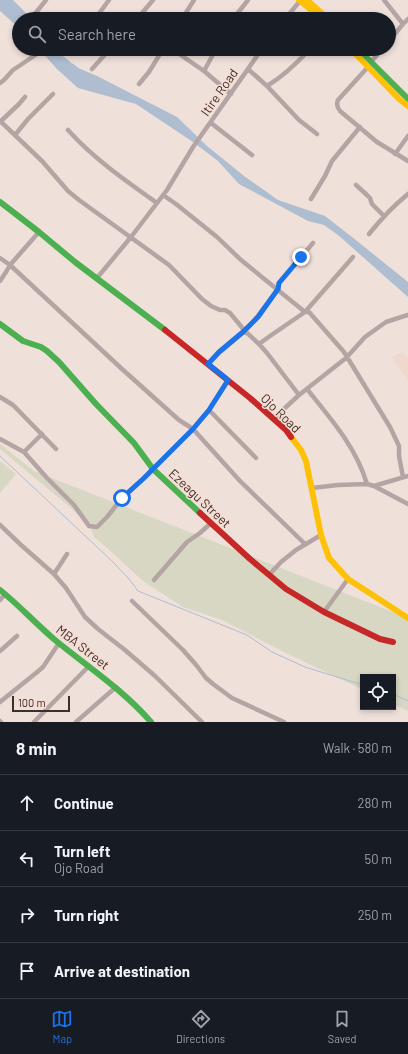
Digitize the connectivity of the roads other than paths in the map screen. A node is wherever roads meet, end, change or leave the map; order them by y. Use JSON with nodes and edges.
{"nodes":[{"id":1,"x":46,"y":0,"type":"edge"},
{"id":2,"x":109,"y":0,"type":"edge"},
{"id":3,"x":153,"y":0,"type":"edge"},
{"id":4,"x":194,"y":0,"type":"edge"},
{"id":5,"x":248,"y":0,"type":"edge"},
{"id":6,"x":302,"y":0,"type":"edge"},
{"id":7,"x":384,"y":0,"type":"edge"},
{"id":8,"x":36,"y":12,"type":"edge"},
{"id":9,"x":101,"y":12,"type":"edge"},
{"id":10,"x":143,"y":12,"type":"edge"},
{"id":11,"x":186,"y":12,"type":"edge"},
{"id":12,"x":239,"y":12,"type":"edge"},
{"id":13,"x":292,"y":12,"type":"edge"},
{"id":14,"x":315,"y":12,"type":"edge"},
{"id":15,"x":318,"y":12,"type":"edge"},
{"id":16,"x":395,"y":12,"type":"edge"},
{"id":17,"x":396,"y":13,"type":"edge"},
{"id":18,"x":406,"y":23,"type":"edge"},
{"id":19,"x":396,"y":34,"type":"edge"},
{"id":20,"x":34,"y":56,"type":"edge"},
{"id":21,"x":104,"y":56,"type":"edge"},
{"id":22,"x":158,"y":56,"type":"edge"},
{"id":23,"x":182,"y":56,"type":"edge"},
{"id":24,"x":212,"y":56,"type":"edge"},
{"id":25,"x":257,"y":56,"type":"edge"},
{"id":26,"x":304,"y":56,"type":"edge"},
{"id":27,"x":360,"y":56,"type":"edge"},
{"id":28,"x":364,"y":56,"type":"edge"},
{"id":29,"x":376,"y":56,"type":"edge"},
{"id":30,"x":370,"y":64,"type":"junction"},
{"id":31,"x":92,"y":69,"type":"dead end"},
{"id":32,"x":248,"y":69,"type":"junction"},
{"id":33,"x":204,"y":71,"type":"junction"},
{"id":34,"x":0,"y":83,"type":"edge"},
{"id":35,"x":139,"y":84,"type":"dead end"},
{"id":36,"x":267,"y":86,"type":"junction"},
{"id":37,"x":53,"y":94,"type":"dead end"},
{"id":38,"x":231,"y":94,"type":"junction"},
{"id":39,"x":24,"y":96,"type":"dead end"},
{"id":40,"x":408,"y":99,"type":"edge"},
{"id":41,"x":408,"y":106,"type":"edge"},
{"id":42,"x":0,"y":121,"type":"edge"},
{"id":43,"x":211,"y":123,"type":"junction"},
{"id":44,"x":360,"y":128,"type":"junction"},
{"id":45,"x":68,"y":130,"type":"dead end"},
{"id":46,"x":317,"y":134,"type":"dead end"},
{"id":47,"x":15,"y":135,"type":"junction"},
{"id":48,"x":408,"y":136,"type":"edge"},
{"id":49,"x":395,"y":154,"type":"junction"},
{"id":50,"x":252,"y":155,"type":"dead end"},
{"id":51,"x":408,"y":161,"type":"edge"},
{"id":52,"x":356,"y":185,"type":"dead end"},
{"id":53,"x":408,"y":194,"type":"edge"},
{"id":54,"x":163,"y":195,"type":"junction"},
{"id":55,"x":311,"y":199,"type":"dead end"},
{"id":56,"x":0,"y":202,"type":"edge"},
{"id":57,"x":157,"y":204,"type":"junction"},
{"id":58,"x":384,"y":216,"type":"junction"},
{"id":59,"x":39,"y":232,"type":"junction"},
{"id":60,"x":369,"y":234,"type":"dead end"},
{"id":61,"x":131,"y":237,"type":"junction"},
{"id":62,"x":313,"y":243,"type":"dead end"},
{"id":63,"x":353,"y":257,"type":"dead end"},
{"id":64,"x":0,"y":258,"type":"edge"},
{"id":65,"x":10,"y":265,"type":"junction"},
{"id":66,"x":97,"y":278,"type":"junction"},
{"id":67,"x":0,"y":281,"type":"edge"},
{"id":68,"x":278,"y":289,"type":"junction"},
{"id":69,"x":305,"y":312,"type":"junction"},
{"id":70,"x":408,"y":315,"type":"edge"},
{"id":71,"x":0,"y":324,"type":"edge"},
{"id":72,"x":244,"y":331,"type":"junction"},
{"id":73,"x":259,"y":344,"type":"junction"},
{"id":74,"x":346,"y":358,"type":"junction"},
{"id":75,"x":208,"y":364,"type":"junction"},
{"id":76,"x":228,"y":380,"type":"junction"},
{"id":77,"x":307,"y":389,"type":"junction"},
{"id":78,"x":299,"y":394,"type":"junction"},
{"id":79,"x":0,"y":397,"type":"edge"},
{"id":80,"x":209,"y":410,"type":"junction"},
{"id":81,"x":273,"y":419,"type":"junction"},
{"id":82,"x":193,"y":429,"type":"junction"},
{"id":83,"x":42,"y":434,"type":"junction"},
{"id":84,"x":0,"y":439,"type":"edge"},
{"id":85,"x":56,"y":449,"type":"dead end"},
{"id":86,"x":24,"y":452,"type":"junction"},
{"id":87,"x":256,"y":458,"type":"dead end"},
{"id":88,"x":153,"y":469,"type":"junction"},
{"id":89,"x":406,"y":477,"type":"edge"},
{"id":90,"x":367,"y":484,"type":"junction"},
{"id":91,"x":374,"y":486,"type":"junction"},
{"id":92,"x":312,"y":488,"type":"junction"},
{"id":93,"x":408,"y":504,"type":"edge"},
{"id":94,"x":211,"y":523,"type":"junction"},
{"id":95,"x":0,"y":524,"type":"edge"},
{"id":96,"x":321,"y":535,"type":"junction"},
{"id":97,"x":305,"y":544,"type":"junction"},
{"id":98,"x":67,"y":554,"type":"dead end"},
{"id":99,"x":54,"y":574,"type":"junction"},
{"id":100,"x":269,"y":575,"type":"junction"},
{"id":101,"x":348,"y":579,"type":"junction"},
{"id":102,"x":154,"y":580,"type":"dead end"},
{"id":103,"x":3,"y":592,"type":"edge"},
{"id":104,"x":0,"y":600,"type":"edge"},
{"id":105,"x":132,"y":601,"type":"dead end"},
{"id":106,"x":324,"y":612,"type":"junction"},
{"id":107,"x":408,"y":618,"type":"edge"},
{"id":108,"x":17,"y":636,"type":"dead end"},
{"id":109,"x":393,"y":642,"type":"dead end"},
{"id":110,"x":59,"y":643,"type":"junction"},
{"id":111,"x":0,"y":651,"type":"edge"},
{"id":112,"x":89,"y":666,"type":"junction"},
{"id":113,"x":116,"y":687,"type":"junction"},
{"id":114,"x":0,"y":702,"type":"edge"},
{"id":115,"x":34,"y":722,"type":"edge"},
{"id":116,"x":76,"y":722,"type":"edge"},
{"id":117,"x":151,"y":722,"type":"edge"},
{"id":118,"x":202,"y":722,"type":"edge"},
{"id":119,"x":284,"y":722,"type":"edge"}],
"edges":[{"from":1,"to":8,"type":"street"},
{"from":2,"to":9,"type":"street"},
{"from":3,"to":10,"type":"street"},
{"from":4,"to":11,"type":"street"},
{"from":5,"to":12,"type":"street"},
{"from":6,"to":13,"type":"street"},
{"from":6,"to":14,"type":"street"},
{"from":6,"to":15,"type":"street"},
{"from":7,"to":16,"type":"street"},
{"from":17,"to":18,"type":"street"},
{"from":18,"to":19,"type":"street"},
{"from":20,"to":34,"type":"street"},
{"from":21,"to":31,"type":"street"},
{"from":22,"to":35,"type":"street"},
{"from":23,"to":33,"type":"street"},
{"from":24,"to":33,"type":"street"},
{"from":25,"to":32,"type":"street","name":"Itire Road"},
{"from":26,"to":36,"type":"street"},
{"from":27,"to":30,"type":"street"},
{"from":28,"to":30,"type":"street"},
{"from":29,"to":30,"type":"street"},
{"from":30,"to":40,"type":"street"},
{"from":30,"to":41,"type":"street"},
{"from":30,"to":44,"type":"street"},
{"from":32,"to":36,"type":"street"},
{"from":32,"to":38,"type":"street","name":"Itire Road"},
{"from":33,"to":38,"type":"street"},
{"from":36,"to":46,"type":"street"},
{"from":37,"to":47,"type":"street"},
{"from":38,"to":43,"type":"street","name":"Itire Road"},
{"from":39,"to":42,"type":"street"},
{"from":42,"to":47,"type":"street"},
{"from":43,"to":50,"type":"street"},
{"from":43,"to":54,"type":"street","name":"Itire Road"},
{"from":44,"to":49,"type":"street"},
{"from":44,"to":55,"type":"street"},
{"from":45,"to":57,"type":"street"},
{"from":47,"to":61,"type":"street"},
{"from":48,"to":49,"type":"street"},
{"from":49,"to":51,"type":"street"},
{"from":52,"to":58,"type":"street"},
{"from":53,"to":58,"type":"street"},
{"from":54,"to":57,"type":"street","name":"Itire Road"},
{"from":54,"to":68,"type":"street"},
{"from":56,"to":59,"type":"street","name":"Ojo Road"},
{"from":57,"to":61,"type":"street","name":"Itire Road"},
{"from":58,"to":60,"type":"street"},
{"from":59,"to":65,"type":"street"},
{"from":59,"to":66,"type":"street","name":"Ojo Road"},
{"from":61,"to":66,"type":"street","name":"Itire Road"},
{"from":61,"to":72,"type":"street"},
{"from":62,"to":68,"type":"street"},
{"from":63,"to":69,"type":"street"},
{"from":64,"to":65,"type":"street"},
{"from":65,"to":67,"type":"street"},
{"from":65,"to":82,"type":"street"},
{"from":66,"to":75,"type":"street","name":"Ojo Road"},
{"from":68,"to":69,"type":"street"},
{"from":68,"to":72,"type":"street"},
{"from":69,"to":73,"type":"street"},
{"from":69,"to":74,"type":"street"},
{"from":70,"to":74,"type":"street"},
{"from":71,"to":88,"type":"street","name":"Ezeagu Street"},
{"from":72,"to":73,"type":"street"},
{"from":72,"to":75,"type":"street"},
{"from":73,"to":78,"type":"street"},
{"from":74,"to":77,"type":"street"},
{"from":74,"to":89,"type":"street"},
{"from":75,"to":76,"type":"street","name":"Ojo Road"},
{"from":76,"to":80,"type":"street"},
{"from":76,"to":81,"type":"street","name":"Ojo Road"},
{"from":77,"to":78,"type":"street"},
{"from":77,"to":90,"type":"street"},
{"from":78,"to":81,"type":"street"},
{"from":79,"to":83,"type":"street"},
{"from":80,"to":82,"type":"street"},
{"from":80,"to":87,"type":"street"},
{"from":81,"to":92,"type":"street","name":"Ojo Road"},
{"from":82,"to":88,"type":"street"},
{"from":82,"to":97,"type":"street"},
{"from":83,"to":85,"type":"street"},
{"from":83,"to":86,"type":"street"},
{"from":84,"to":86,"type":"street"},
{"from":86,"to":88,"type":"street"},
{"from":88,"to":94,"type":"street","name":"Ezeagu Street"},
{"from":89,"to":91,"type":"street"},
{"from":90,"to":91,"type":"street"},
{"from":90,"to":92,"type":"street"},
{"from":91,"to":93,"type":"street"},
{"from":92,"to":96,"type":"street","name":"Ojo Road"},
{"from":94,"to":100,"type":"street","name":"Ezeagu Street"},
{"from":94,"to":102,"type":"street"},
{"from":95,"to":99,"type":"street"},
{"from":96,"to":97,"type":"street"},
{"from":96,"to":101,"type":"street","name":"Ojo Road"},
{"from":97,"to":100,"type":"street"},
{"from":98,"to":99,"type":"street"},
{"from":99,"to":118,"type":"street"},
{"from":100,"to":106,"type":"street","name":"Ezeagu Street"},
{"from":101,"to":106,"type":"street"},
{"from":101,"to":107,"type":"street","name":"Ojo Road"},
{"from":103,"to":104,"type":"street"},
{"from":103,"to":110,"type":"street","name":"MBA Street"},
{"from":105,"to":119,"type":"street"},
{"from":106,"to":109,"type":"street","name":"Ezeagu Street"},
{"from":108,"to":111,"type":"street"},
{"from":110,"to":112,"type":"street","name":"MBA Street"},
{"from":110,"to":114,"type":"street"},
{"from":112,"to":113,"type":"street","name":"MBA Street"},
{"from":112,"to":115,"type":"street"},
{"from":113,"to":116,"type":"street"},
{"from":113,"to":117,"type":"street","name":"MBA Street"}]}
